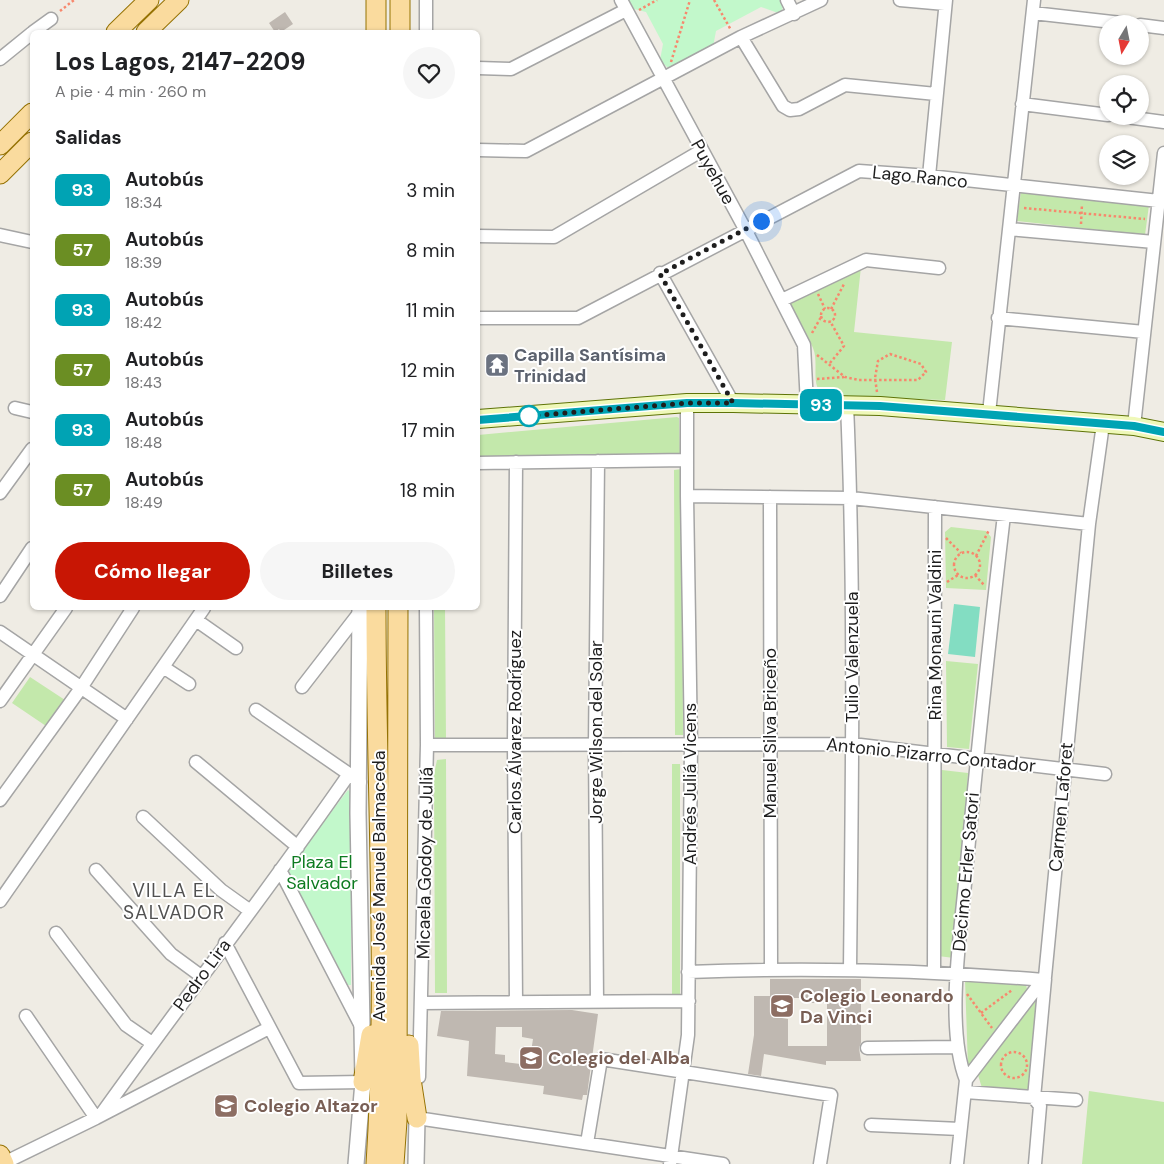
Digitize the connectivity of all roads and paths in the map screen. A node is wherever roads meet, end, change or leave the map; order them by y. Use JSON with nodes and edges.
{"nodes":[{"id":1,"x":74,"y":0,"type":"edge"},
{"id":2,"x":149,"y":0,"type":"edge"},
{"id":3,"x":179,"y":0,"type":"edge"},
{"id":4,"x":376,"y":0,"type":"edge"},
{"id":5,"x":400,"y":0,"type":"edge"},
{"id":6,"x":426,"y":0,"type":"edge"},
{"id":7,"x":657,"y":0,"type":"edge"},
{"id":8,"x":690,"y":0,"type":"edge"},
{"id":9,"x":714,"y":0,"type":"edge"},
{"id":10,"x":786,"y":0,"type":"edge"},
{"id":11,"x":821,"y":0,"type":"edge"},
{"id":12,"x":900,"y":0,"type":"edge"},
{"id":13,"x":946,"y":2,"type":"edge"},
{"id":14,"x":1033,"y":6,"type":"edge"},
{"id":15,"x":625,"y":8,"type":"edge"},
{"id":16,"x":794,"y":14,"type":"junction"},
{"id":17,"x":1099,"y":18,"type":"edge"},
{"id":18,"x":51,"y":19,"type":"joint"},
{"id":19,"x":1149,"y":26,"type":"edge"},
{"id":20,"x":1164,"y":28,"type":"edge"},
{"id":21,"x":37,"y":30,"type":"edge"},
{"id":22,"x":118,"y":30,"type":"edge"},
{"id":23,"x":148,"y":30,"type":"edge"},
{"id":24,"x":376,"y":30,"type":"edge"},
{"id":25,"x":400,"y":30,"type":"edge"},
{"id":26,"x":426,"y":30,"type":"edge"},
{"id":27,"x":30,"y":35,"type":"edge"},
{"id":28,"x":739,"y":38,"type":"junction"},
{"id":29,"x":0,"y":59,"type":"edge"},
{"id":30,"x":480,"y":68,"type":"edge"},
{"id":31,"x":664,"y":78,"type":"junction"},
{"id":32,"x":936,"y":94,"type":"junction"},
{"id":33,"x":1022,"y":104,"type":"junction"},
{"id":34,"x":1099,"y":114,"type":"edge"},
{"id":35,"x":30,"y":115,"type":"edge"},
{"id":36,"x":1149,"y":120,"type":"edge"},
{"id":37,"x":1164,"y":122,"type":"edge"},
{"id":38,"x":0,"y":144,"type":"edge"},
{"id":39,"x":30,"y":144,"type":"edge"},
{"id":40,"x":480,"y":150,"type":"edge"},
{"id":41,"x":702,"y":151,"type":"junction"},
{"id":42,"x":1164,"y":153,"type":"edge"},
{"id":43,"x":0,"y":174,"type":"edge"},
{"id":44,"x":929,"y":176,"type":"junction"},
{"id":45,"x":1013,"y":187,"type":"junction"},
{"id":46,"x":1084,"y":194,"type":"junction"},
{"id":47,"x":1159,"y":201,"type":"junction"},
{"id":48,"x":1011,"y":206,"type":"junction"},
{"id":49,"x":1156,"y":220,"type":"junction"},
{"id":50,"x":745,"y":229,"type":"junction"},
{"id":51,"x":1009,"y":229,"type":"junction"},
{"id":52,"x":0,"y":234,"type":"edge"},
{"id":53,"x":1079,"y":235,"type":"junction"},
{"id":54,"x":480,"y":236,"type":"edge"},
{"id":55,"x":30,"y":242,"type":"edge"},
{"id":56,"x":1154,"y":242,"type":"junction"},
{"id":57,"x":854,"y":266,"type":"junction"},
{"id":58,"x":940,"y":268,"type":"dead end"},
{"id":59,"x":660,"y":274,"type":"junction"},
{"id":60,"x":814,"y":286,"type":"junction"},
{"id":61,"x":782,"y":300,"type":"junction"},
{"id":62,"x":825,"y":309,"type":"junction"},
{"id":63,"x":831,"y":309,"type":"junction"},
{"id":64,"x":822,"y":317,"type":"junction"},
{"id":65,"x":480,"y":318,"type":"edge"},
{"id":66,"x":998,"y":318,"type":"junction"},
{"id":67,"x":830,"y":321,"type":"junction"},
{"id":68,"x":1144,"y":332,"type":"junction"},
{"id":69,"x":813,"y":340,"type":"dead end"},
{"id":70,"x":816,"y":348,"type":"dead end"},
{"id":71,"x":830,"y":363,"type":"junction"},
{"id":72,"x":845,"y":377,"type":"junction"},
{"id":73,"x":875,"y":378,"type":"junction"},
{"id":74,"x":806,"y":397,"type":"junction"},
{"id":75,"x":687,"y":403,"type":"junction"},
{"id":76,"x":733,"y":403,"type":"junction"},
{"id":77,"x":847,"y":405,"type":"junction"},
{"id":78,"x":880,"y":406,"type":"junction"},
{"id":79,"x":15,"y":408,"type":"dead end"},
{"id":80,"x":30,"y":412,"type":"edge"},
{"id":81,"x":990,"y":413,"type":"junction"},
{"id":82,"x":480,"y":420,"type":"edge"},
{"id":83,"x":1102,"y":424,"type":"junction"},
{"id":84,"x":1134,"y":426,"type":"junction"},
{"id":85,"x":1164,"y":432,"type":"edge"},
{"id":86,"x":30,"y":452,"type":"edge"},
{"id":87,"x":687,"y":460,"type":"junction"},
{"id":88,"x":598,"y":461,"type":"junction"},
{"id":89,"x":516,"y":462,"type":"junction"},
{"id":90,"x":480,"y":463,"type":"edge"},
{"id":91,"x":0,"y":493,"type":"edge"},
{"id":92,"x":686,"y":496,"type":"junction"},
{"id":93,"x":770,"y":497,"type":"junction"},
{"id":94,"x":851,"y":498,"type":"junction"},
{"id":95,"x":935,"y":507,"type":"junction"},
{"id":96,"x":1001,"y":515,"type":"junction"},
{"id":97,"x":1089,"y":524,"type":"junction"},
{"id":98,"x":30,"y":551,"type":"edge"},
{"id":99,"x":976,"y":556,"type":"junction"},
{"id":100,"x":0,"y":596,"type":"edge"},
{"id":101,"x":65,"y":610,"type":"edge"},
{"id":102,"x":132,"y":610,"type":"edge"},
{"id":103,"x":203,"y":610,"type":"edge"},
{"id":104,"x":364,"y":610,"type":"edge"},
{"id":105,"x":365,"y":610,"type":"edge"},
{"id":106,"x":365,"y":610,"type":"edge"},
{"id":107,"x":398,"y":610,"type":"edge"},
{"id":108,"x":426,"y":610,"type":"edge"},
{"id":109,"x":196,"y":620,"type":"junction"},
{"id":110,"x":0,"y":632,"type":"edge"},
{"id":111,"x":236,"y":648,"type":"dead end"},
{"id":112,"x":33,"y":655,"type":"junction"},
{"id":113,"x":163,"y":667,"type":"junction"},
{"id":114,"x":189,"y":684,"type":"dead end"},
{"id":115,"x":302,"y":687,"type":"dead end"},
{"id":116,"x":81,"y":688,"type":"junction"},
{"id":117,"x":0,"y":701,"type":"edge"},
{"id":118,"x":256,"y":710,"type":"dead end"},
{"id":119,"x":127,"y":719,"type":"junction"},
{"id":120,"x":770,"y":744,"type":"junction"},
{"id":121,"x":852,"y":744,"type":"junction"},
{"id":122,"x":427,"y":745,"type":"junction"},
{"id":123,"x":514,"y":745,"type":"junction"},
{"id":124,"x":595,"y":745,"type":"junction"},
{"id":125,"x":691,"y":745,"type":"junction"},
{"id":126,"x":934,"y":753,"type":"junction"},
{"id":127,"x":977,"y":758,"type":"junction"},
{"id":128,"x":196,"y":762,"type":"dead end"},
{"id":129,"x":1065,"y":769,"type":"junction"},
{"id":130,"x":1104,"y":774,"type":"dead end"},
{"id":131,"x":354,"y":778,"type":"junction"},
{"id":132,"x":0,"y":800,"type":"edge"},
{"id":133,"x":144,"y":816,"type":"dead end"},
{"id":134,"x":298,"y":847,"type":"junction"},
{"id":135,"x":96,"y":870,"type":"dead end"},
{"id":136,"x":280,"y":870,"type":"junction"},
{"id":137,"x":0,"y":901,"type":"edge"},
{"id":138,"x":250,"y":910,"type":"junction"},
{"id":139,"x":56,"y":932,"type":"dead end"},
{"id":140,"x":398,"y":937,"type":"junction"},
{"id":141,"x":225,"y":943,"type":"junction"},
{"id":142,"x":771,"y":969,"type":"junction"},
{"id":143,"x":850,"y":970,"type":"junction"},
{"id":144,"x":688,"y":972,"type":"junction"},
{"id":145,"x":934,"y":972,"type":"junction"},
{"id":146,"x":201,"y":976,"type":"junction"},
{"id":147,"x":380,"y":977,"type":"junction"},
{"id":148,"x":957,"y":977,"type":"junction"},
{"id":149,"x":1027,"y":978,"type":"junction"},
{"id":150,"x":1044,"y":978,"type":"junction"},
{"id":151,"x":516,"y":1002,"type":"junction"},
{"id":152,"x":597,"y":1002,"type":"junction"},
{"id":153,"x":688,"y":1002,"type":"junction"},
{"id":154,"x":421,"y":1003,"type":"junction"},
{"id":155,"x":981,"y":1013,"type":"junction"},
{"id":156,"x":26,"y":1016,"type":"dead end"},
{"id":157,"x":361,"y":1026,"type":"junction"},
{"id":158,"x":269,"y":1028,"type":"junction"},
{"id":159,"x":999,"y":1038,"type":"junction"},
{"id":160,"x":152,"y":1043,"type":"junction"},
{"id":161,"x":957,"y":1047,"type":"junction"},
{"id":162,"x":867,"y":1048,"type":"dead end"},
{"id":163,"x":1005,"y":1055,"type":"joint"},
{"id":164,"x":683,"y":1072,"type":"junction"},
{"id":165,"x":363,"y":1082,"type":"junction"},
{"id":166,"x":965,"y":1086,"type":"junction"},
{"id":167,"x":1034,"y":1098,"type":"junction"},
{"id":168,"x":1076,"y":1100,"type":"dead end"},
{"id":169,"x":98,"y":1117,"type":"junction"},
{"id":170,"x":417,"y":1118,"type":"junction"},
{"id":171,"x":871,"y":1124,"type":"dead end"},
{"id":172,"x":960,"y":1129,"type":"junction"},
{"id":173,"x":587,"y":1143,"type":"junction"},
{"id":174,"x":2,"y":1159,"type":"edge"},
{"id":175,"x":671,"y":1160,"type":"edge"},
{"id":176,"x":356,"y":1164,"type":"edge"},
{"id":177,"x":376,"y":1164,"type":"edge"},
{"id":178,"x":394,"y":1164,"type":"edge"},
{"id":179,"x":416,"y":1164,"type":"edge"},
{"id":180,"x":724,"y":1164,"type":"edge"},
{"id":181,"x":820,"y":1164,"type":"edge"},
{"id":182,"x":957,"y":1164,"type":"edge"},
{"id":183,"x":1035,"y":1164,"type":"edge"}],
"edges":[{"from":1,"to":18,"type":"path"},
{"from":2,"to":22,"type":"main road"},
{"from":3,"to":23,"type":"main road"},
{"from":4,"to":24,"type":"main road"},
{"from":5,"to":25,"type":"main road"},
{"from":6,"to":26,"type":"street"},
{"from":7,"to":15,"type":"path"},
{"from":8,"to":31,"type":"path"},
{"from":9,"to":28,"type":"path"},
{"from":10,"to":16,"type":"street"},
{"from":11,"to":16,"type":"street"},
{"from":12,"to":13,"type":"street"},
{"from":13,"to":32,"type":"street"},
{"from":14,"to":17,"type":"street"},
{"from":14,"to":33,"type":"street"},
{"from":15,"to":30,"type":"street"},
{"from":15,"to":31,"type":"street","name":"Puyehue"},
{"from":16,"to":28,"type":"street"},
{"from":18,"to":21,"type":"street"},
{"from":19,"to":20,"type":"street"},
{"from":27,"to":29,"type":"street"},
{"from":28,"to":31,"type":"street"},
{"from":28,"to":32,"type":"street"},
{"from":31,"to":40,"type":"street"},
{"from":31,"to":41,"type":"street","name":"Puyehue"},
{"from":32,"to":44,"type":"street"},
{"from":33,"to":34,"type":"street"},
{"from":33,"to":45,"type":"street"},
{"from":35,"to":38,"type":"main road"},
{"from":36,"to":37,"type":"street"},
{"from":39,"to":43,"type":"main road"},
{"from":41,"to":50,"type":"street","name":"Puyehue"},
{"from":41,"to":54,"type":"street"},
{"from":42,"to":47,"type":"street"},
{"from":44,"to":45,"type":"street","name":"Lago Ranco"},
{"from":44,"to":50,"type":"street","name":"Lago Ranco"},
{"from":45,"to":46,"type":"street","name":"Lago Ranco"},
{"from":45,"to":48,"type":"street"},
{"from":46,"to":47,"type":"street","name":"Lago Ranco"},
{"from":46,"to":53,"type":"path"},
{"from":47,"to":49,"type":"street"},
{"from":48,"to":49,"type":"path"},
{"from":48,"to":51,"type":"street"},
{"from":49,"to":56,"type":"street"},
{"from":50,"to":59,"type":"street","name":"Lago Ranco"},
{"from":50,"to":61,"type":"street","name":"Puyehue"},
{"from":51,"to":53,"type":"street"},
{"from":51,"to":66,"type":"street"},
{"from":52,"to":55,"type":"street"},
{"from":53,"to":56,"type":"street"},
{"from":56,"to":68,"type":"street"},
{"from":57,"to":58,"type":"street"},
{"from":57,"to":60,"type":"street"},
{"from":57,"to":63,"type":"path"},
{"from":59,"to":65,"type":"street","name":"Lago Ranco"},
{"from":59,"to":76,"type":"street"},
{"from":60,"to":61,"type":"street"},
{"from":60,"to":62,"type":"path"},
{"from":61,"to":74,"type":"street","name":"Puyehue"},
{"from":62,"to":63,"type":"path"},
{"from":62,"to":64,"type":"path"},
{"from":63,"to":67,"type":"path"},
{"from":64,"to":67,"type":"path"},
{"from":64,"to":69,"type":"path"},
{"from":66,"to":68,"type":"street"},
{"from":66,"to":81,"type":"street"},
{"from":67,"to":71,"type":"path"},
{"from":68,"to":84,"type":"street"},
{"from":70,"to":71,"type":"path"},
{"from":71,"to":72,"type":"path"},
{"from":72,"to":73,"type":"path"},
{"from":72,"to":74,"type":"path"},
{"from":73,"to":73,"type":"path"},
{"from":73,"to":78,"type":"path"},
{"from":74,"to":76,"type":"main road"},
{"from":74,"to":77,"type":"main road"},
{"from":75,"to":76,"type":"main road"},
{"from":75,"to":82,"type":"main road"},
{"from":75,"to":87,"type":"street","name":"Andrés Juliá Vicens"},
{"from":77,"to":78,"type":"main road"},
{"from":77,"to":94,"type":"street","name":"Tulio Valenzuela"},
{"from":78,"to":81,"type":"main road"},
{"from":79,"to":80,"type":"street"},
{"from":81,"to":83,"type":"main road"},
{"from":83,"to":84,"type":"main road"},
{"from":83,"to":97,"type":"street","name":"Carmen Laforet"},
{"from":84,"to":85,"type":"main road"},
{"from":86,"to":91,"type":"street"},
{"from":87,"to":88,"type":"street"},
{"from":87,"to":92,"type":"street","name":"Andrés Juliá Vicens"},
{"from":88,"to":89,"type":"street"},
{"from":88,"to":124,"type":"street","name":"Jorge Wilson del Solar"},
{"from":89,"to":90,"type":"street"},
{"from":89,"to":123,"type":"street","name":"Carlos Álvarez Rodríguez"},
{"from":92,"to":93,"type":"street"},
{"from":92,"to":125,"type":"street","name":"Andrés Juliá Vicens"},
{"from":93,"to":94,"type":"street"},
{"from":93,"to":120,"type":"street","name":"Manuel Silva Briceño"},
{"from":94,"to":95,"type":"street"},
{"from":94,"to":121,"type":"street","name":"Tulio Valenzuela"},
{"from":95,"to":96,"type":"street"},
{"from":95,"to":126,"type":"street","name":"Rina Monauni Valdini"},
{"from":96,"to":97,"type":"street"},
{"from":96,"to":99,"type":"path"},
{"from":96,"to":127,"type":"street","name":"Décimo Erler Satori"},
{"from":97,"to":129,"type":"street","name":"Carmen Laforet"},
{"from":98,"to":100,"type":"street"},
{"from":99,"to":99,"type":"path"},
{"from":101,"to":112,"type":"street"},
{"from":102,"to":116,"type":"street"},
{"from":103,"to":109,"type":"street"},
{"from":104,"to":115,"type":"street"},
{"from":105,"to":131,"type":"street"},
{"from":106,"to":147,"type":"main road","name":"Avenida José Manuel Balmaceda"},
{"from":107,"to":140,"type":"main road","name":"Avenida José Manuel Balmaceda"},
{"from":108,"to":122,"type":"street","name":"Micaela Godoy de Juliá"},
{"from":109,"to":111,"type":"street"},
{"from":109,"to":113,"type":"street"},
{"from":110,"to":112,"type":"street"},
{"from":112,"to":116,"type":"street"},
{"from":112,"to":117,"type":"street"},
{"from":113,"to":114,"type":"street"},
{"from":113,"to":119,"type":"street"},
{"from":116,"to":119,"type":"street"},
{"from":116,"to":132,"type":"street"},
{"from":118,"to":131,"type":"street"},
{"from":119,"to":137,"type":"street"},
{"from":120,"to":121,"type":"street","name":"Antonio Pizarro Contador"},
{"from":120,"to":125,"type":"street","name":"Antonio Pizarro Contador"},
{"from":120,"to":142,"type":"street","name":"Manuel Silva Briceño"},
{"from":121,"to":126,"type":"street","name":"Antonio Pizarro Contador"},
{"from":121,"to":143,"type":"street","name":"Tulio Valenzuela"},
{"from":122,"to":123,"type":"street","name":"Antonio Pizarro Contador"},
{"from":122,"to":154,"type":"street","name":"Micaela Godoy de Juliá"},
{"from":123,"to":124,"type":"street","name":"Antonio Pizarro Contador"},
{"from":123,"to":151,"type":"street","name":"Carlos Álvarez Rodríguez"},
{"from":124,"to":125,"type":"street","name":"Antonio Pizarro Contador"},
{"from":124,"to":152,"type":"street","name":"Jorge Wilson del Solar"},
{"from":125,"to":144,"type":"street","name":"Andrés Juliá Vicens"},
{"from":126,"to":127,"type":"street","name":"Antonio Pizarro Contador"},
{"from":126,"to":145,"type":"street","name":"Rina Monauni Valdini"},
{"from":127,"to":129,"type":"street","name":"Antonio Pizarro Contador"},
{"from":127,"to":148,"type":"street","name":"Décimo Erler Satori"},
{"from":128,"to":134,"type":"street"},
{"from":129,"to":130,"type":"street","name":"Antonio Pizarro Contador"},
{"from":129,"to":150,"type":"street","name":"Carmen Laforet"},
{"from":131,"to":134,"type":"street","name":"Pedro Lira"},
{"from":131,"to":157,"type":"street"},
{"from":133,"to":138,"type":"street"},
{"from":134,"to":136,"type":"street","name":"Pedro Lira"},
{"from":135,"to":146,"type":"street"},
{"from":136,"to":138,"type":"street","name":"Pedro Lira"},
{"from":136,"to":157,"type":"street"},
{"from":138,"to":141,"type":"street","name":"Pedro Lira"},
{"from":139,"to":160,"type":"street"},
{"from":140,"to":170,"type":"main road"},
{"from":140,"to":178,"type":"main road","name":"Avenida José Manuel Balmaceda"},
{"from":141,"to":146,"type":"street","name":"Pedro Lira"},
{"from":141,"to":158,"type":"street"},
{"from":142,"to":143,"type":"street"},
{"from":142,"to":144,"type":"street"},
{"from":143,"to":145,"type":"street"},
{"from":144,"to":153,"type":"street","name":"Andrés Juliá Vicens"},
{"from":145,"to":148,"type":"street"},
{"from":146,"to":160,"type":"street","name":"Pedro Lira"},
{"from":147,"to":165,"type":"main road"},
{"from":147,"to":177,"type":"main road","name":"Avenida José Manuel Balmaceda"},
{"from":148,"to":149,"type":"street"},
{"from":148,"to":155,"type":"path"},
{"from":148,"to":161,"type":"street","name":"Décimo Erler Satori"},
{"from":149,"to":150,"type":"street"},
{"from":149,"to":155,"type":"path"},
{"from":150,"to":159,"type":"street"},
{"from":150,"to":167,"type":"street","name":"Carmen Laforet"},
{"from":151,"to":152,"type":"street"},
{"from":151,"to":154,"type":"street"},
{"from":152,"to":153,"type":"street"},
{"from":153,"to":164,"type":"street","name":"Andrés Juliá Vicens"},
{"from":154,"to":170,"type":"street","name":"Micaela Godoy de Juliá"},
{"from":155,"to":159,"type":"path"},
{"from":156,"to":169,"type":"street"},
{"from":157,"to":165,"type":"street"},
{"from":158,"to":165,"type":"street"},
{"from":158,"to":169,"type":"street"},
{"from":159,"to":166,"type":"street"},
{"from":160,"to":169,"type":"street","name":"Pedro Lira"},
{"from":161,"to":162,"type":"street"},
{"from":161,"to":166,"type":"street","name":"Décimo Erler Satori"},
{"from":163,"to":163,"type":"path"},
{"from":164,"to":173,"type":"street"},
{"from":164,"to":175,"type":"street","name":"Andrés Juliá Vicens"},
{"from":164,"to":181,"type":"street"},
{"from":165,"to":176,"type":"street"},
{"from":166,"to":167,"type":"street"},
{"from":166,"to":172,"type":"street"},
{"from":167,"to":168,"type":"street"},
{"from":167,"to":183,"type":"street","name":"Carmen Laforet"},
{"from":169,"to":174,"type":"street","name":"Pedro Lira"},
{"from":170,"to":173,"type":"street"},
{"from":170,"to":179,"type":"street"},
{"from":171,"to":172,"type":"street"},
{"from":172,"to":182,"type":"street"},
{"from":173,"to":175,"type":"street"},
{"from":175,"to":180,"type":"street"}]}
